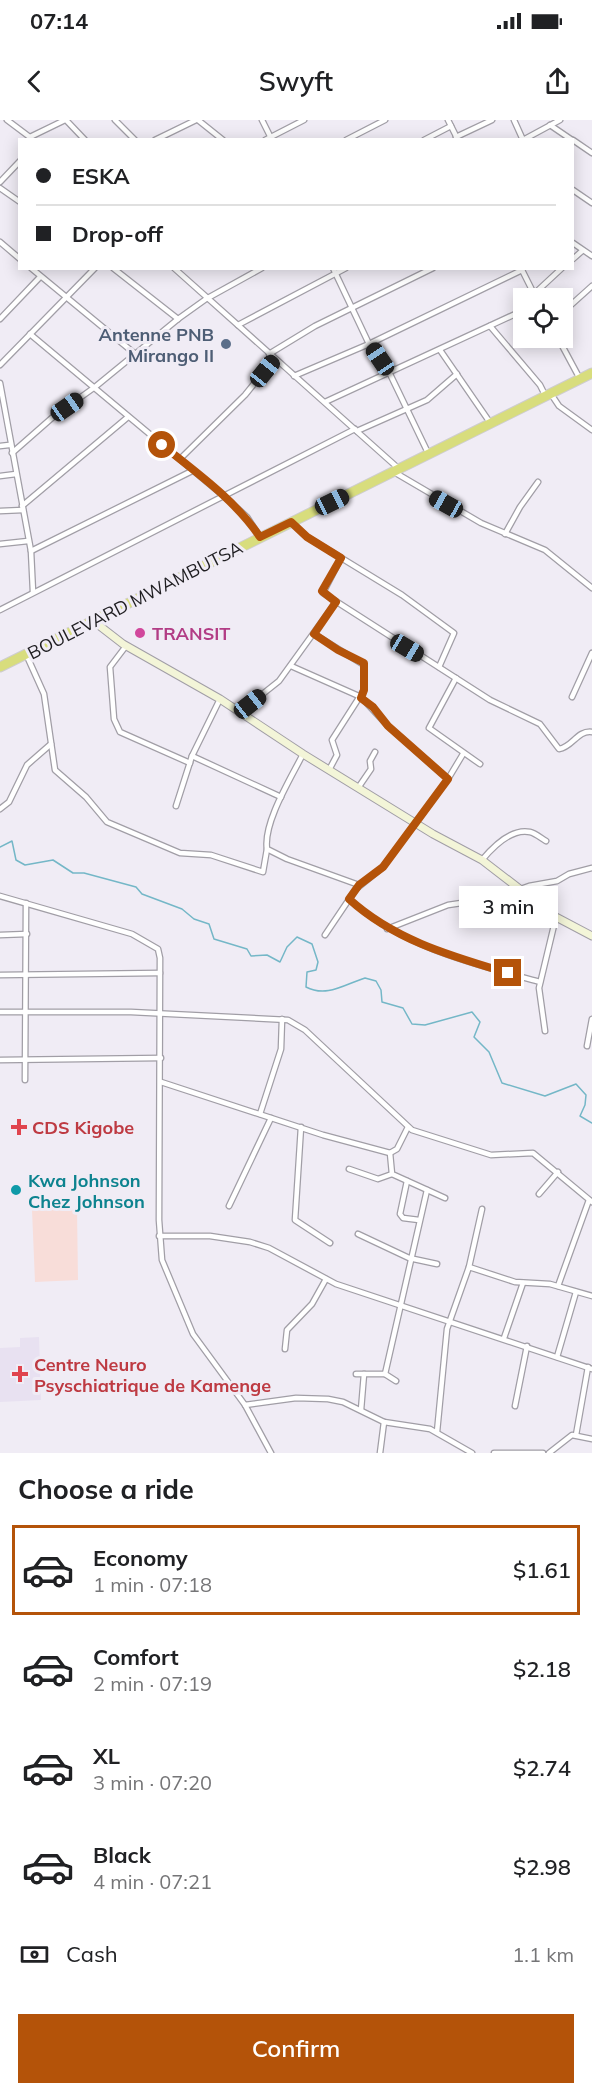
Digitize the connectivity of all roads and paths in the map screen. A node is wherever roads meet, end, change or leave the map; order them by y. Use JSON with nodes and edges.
{"nodes":[{"id":1,"x":7,"y":120,"type":"edge"},
{"id":2,"x":65,"y":120,"type":"edge"},
{"id":3,"x":115,"y":120,"type":"edge"},
{"id":4,"x":197,"y":120,"type":"edge"},
{"id":5,"x":262,"y":120,"type":"edge"},
{"id":6,"x":304,"y":120,"type":"edge"},
{"id":7,"x":385,"y":120,"type":"edge"},
{"id":8,"x":448,"y":120,"type":"edge"},
{"id":9,"x":492,"y":120,"type":"edge"},
{"id":10,"x":514,"y":120,"type":"edge"},
{"id":11,"x":560,"y":120,"type":"edge"},
{"id":12,"x":550,"y":125,"type":"junction"},
{"id":13,"x":451,"y":126,"type":"junction"},
{"id":14,"x":31,"y":138,"type":"edge"},
{"id":15,"x":83,"y":138,"type":"edge"},
{"id":16,"x":133,"y":138,"type":"edge"},
{"id":17,"x":159,"y":138,"type":"edge"},
{"id":18,"x":220,"y":138,"type":"edge"},
{"id":19,"x":271,"y":138,"type":"edge"},
{"id":20,"x":350,"y":138,"type":"edge"},
{"id":21,"x":428,"y":138,"type":"edge"},
{"id":22,"x":457,"y":138,"type":"edge"},
{"id":23,"x":522,"y":138,"type":"edge"},
{"id":24,"x":527,"y":138,"type":"edge"},
{"id":25,"x":569,"y":138,"type":"edge"},
{"id":26,"x":574,"y":141,"type":"edge"},
{"id":27,"x":592,"y":153,"type":"edge"},
{"id":28,"x":18,"y":163,"type":"edge"},
{"id":29,"x":0,"y":182,"type":"edge"},
{"id":30,"x":0,"y":188,"type":"edge"},
{"id":31,"x":574,"y":191,"type":"edge"},
{"id":32,"x":18,"y":201,"type":"edge"},
{"id":33,"x":592,"y":203,"type":"edge"},
{"id":34,"x":0,"y":242,"type":"edge"},
{"id":35,"x":574,"y":244,"type":"edge"},
{"id":36,"x":582,"y":251,"type":"junction"},
{"id":37,"x":592,"y":256,"type":"edge"},
{"id":38,"x":18,"y":257,"type":"edge"},
{"id":39,"x":574,"y":258,"type":"edge"},
{"id":40,"x":33,"y":270,"type":"edge"},
{"id":41,"x":93,"y":270,"type":"edge"},
{"id":42,"x":116,"y":270,"type":"edge"},
{"id":43,"x":176,"y":270,"type":"edge"},
{"id":44,"x":246,"y":270,"type":"edge"},
{"id":45,"x":258,"y":270,"type":"edge"},
{"id":46,"x":429,"y":270,"type":"edge"},
{"id":47,"x":520,"y":270,"type":"edge"},
{"id":48,"x":522,"y":270,"type":"edge"},
{"id":49,"x":560,"y":270,"type":"edge"},
{"id":50,"x":334,"y":271,"type":"edge"},
{"id":51,"x":40,"y":276,"type":"junction"},
{"id":52,"x":248,"y":276,"type":"junction"},
{"id":53,"x":592,"y":286,"type":"edge"},
{"id":54,"x":531,"y":288,"type":"edge"},
{"id":55,"x":543,"y":288,"type":"edge"},
{"id":56,"x":68,"y":297,"type":"junction"},
{"id":57,"x":206,"y":299,"type":"junction"},
{"id":58,"x":573,"y":303,"type":"edge"},
{"id":59,"x":352,"y":307,"type":"junction"},
{"id":60,"x":513,"y":315,"type":"edge"},
{"id":61,"x":0,"y":319,"type":"edge"},
{"id":62,"x":178,"y":319,"type":"junction"},
{"id":63,"x":238,"y":325,"type":"junction"},
{"id":64,"x":490,"y":326,"type":"junction"},
{"id":65,"x":30,"y":334,"type":"junction"},
{"id":66,"x":369,"y":344,"type":"junction"},
{"id":67,"x":563,"y":348,"type":"edge"},
{"id":68,"x":440,"y":350,"type":"junction"},
{"id":69,"x":134,"y":353,"type":"junction"},
{"id":70,"x":269,"y":354,"type":"junction"},
{"id":71,"x":274,"y":359,"type":"junction"},
{"id":72,"x":0,"y":365,"type":"edge"},
{"id":73,"x":592,"y":373,"type":"edge"},
{"id":74,"x":390,"y":374,"type":"junction"},
{"id":75,"x":457,"y":374,"type":"junction"},
{"id":76,"x":294,"y":376,"type":"junction"},
{"id":77,"x":580,"y":379,"type":"junction"},
{"id":78,"x":0,"y":383,"type":"edge"},
{"id":79,"x":95,"y":387,"type":"junction"},
{"id":80,"x":548,"y":395,"type":"junction"},
{"id":81,"x":324,"y":402,"type":"junction"},
{"id":82,"x":408,"y":411,"type":"junction"},
{"id":83,"x":128,"y":417,"type":"junction"},
{"id":84,"x":491,"y":424,"type":"junction"},
{"id":85,"x":356,"y":430,"type":"junction"},
{"id":86,"x":592,"y":430,"type":"edge"},
{"id":87,"x":9,"y":445,"type":"junction"},
{"id":88,"x":0,"y":446,"type":"edge"},
{"id":89,"x":12,"y":453,"type":"junction"},
{"id":90,"x":430,"y":456,"type":"junction"},
{"id":91,"x":180,"y":459,"type":"junction"},
{"id":92,"x":192,"y":471,"type":"junction"},
{"id":93,"x":397,"y":471,"type":"junction"},
{"id":94,"x":16,"y":474,"type":"junction"},
{"id":95,"x":0,"y":476,"type":"edge"},
{"id":96,"x":538,"y":482,"type":"dead end"},
{"id":97,"x":225,"y":497,"type":"junction"},
{"id":98,"x":22,"y":508,"type":"junction"},
{"id":99,"x":0,"y":511,"type":"edge"},
{"id":100,"x":291,"y":522,"type":"junction"},
{"id":101,"x":505,"y":534,"type":"junction"},
{"id":102,"x":260,"y":537,"type":"junction"},
{"id":103,"x":28,"y":541,"type":"junction"},
{"id":104,"x":0,"y":544,"type":"edge"},
{"id":105,"x":31,"y":551,"type":"junction"},
{"id":106,"x":341,"y":558,"type":"junction"},
{"id":107,"x":592,"y":588,"type":"edge"},
{"id":108,"x":33,"y":592,"type":"junction"},
{"id":109,"x":336,"y":602,"type":"junction"},
{"id":110,"x":0,"y":610,"type":"edge"},
{"id":111,"x":92,"y":620,"type":"junction"},
{"id":112,"x":314,"y":634,"type":"junction"},
{"id":113,"x":126,"y":646,"type":"junction"},
{"id":114,"x":592,"y":653,"type":"edge"},
{"id":115,"x":26,"y":654,"type":"junction"},
{"id":116,"x":291,"y":666,"type":"junction"},
{"id":117,"x":0,"y":667,"type":"edge"},
{"id":118,"x":439,"y":667,"type":"junction"},
{"id":119,"x":456,"y":678,"type":"junction"},
{"id":120,"x":572,"y":697,"type":"dead end"},
{"id":121,"x":361,"y":698,"type":"junction"},
{"id":122,"x":220,"y":699,"type":"junction"},
{"id":123,"x":240,"y":712,"type":"junction"},
{"id":124,"x":592,"y":732,"type":"edge"},
{"id":125,"x":51,"y":744,"type":"junction"},
{"id":126,"x":375,"y":752,"type":"dead end"},
{"id":127,"x":303,"y":754,"type":"junction"},
{"id":128,"x":463,"y":754,"type":"junction"},
{"id":129,"x":192,"y":756,"type":"junction"},
{"id":130,"x":190,"y":763,"type":"junction"},
{"id":131,"x":480,"y":764,"type":"dead end"},
{"id":132,"x":329,"y":770,"type":"junction"},
{"id":133,"x":448,"y":779,"type":"junction"},
{"id":134,"x":358,"y":788,"type":"junction"},
{"id":135,"x":281,"y":796,"type":"junction"},
{"id":136,"x":176,"y":806,"type":"dead end"},
{"id":137,"x":0,"y":809,"type":"edge"},
{"id":138,"x":414,"y":823,"type":"junction"},
{"id":139,"x":546,"y":841,"type":"dead end"},
{"id":140,"x":267,"y":849,"type":"junction"},
{"id":141,"x":482,"y":860,"type":"junction"},
{"id":142,"x":592,"y":868,"type":"edge"},
{"id":143,"x":359,"y":885,"type":"junction"},
{"id":144,"x":521,"y":888,"type":"junction"},
{"id":145,"x":0,"y":896,"type":"edge"},
{"id":146,"x":349,"y":899,"type":"junction"},
{"id":147,"x":26,"y":903,"type":"junction"},
{"id":148,"x":556,"y":917,"type":"junction"},
{"id":149,"x":387,"y":929,"type":"junction"},
{"id":150,"x":27,"y":934,"type":"junction"},
{"id":151,"x":0,"y":935,"type":"edge"},
{"id":152,"x":325,"y":935,"type":"dead end"},
{"id":153,"x":592,"y":936,"type":"edge"},
{"id":154,"x":160,"y":973,"type":"junction"},
{"id":155,"x":27,"y":974,"type":"junction"},
{"id":156,"x":0,"y":975,"type":"edge"},
{"id":157,"x":540,"y":982,"type":"junction"},
{"id":158,"x":27,"y":1011,"type":"junction"},
{"id":159,"x":0,"y":1012,"type":"edge"},
{"id":160,"x":161,"y":1014,"type":"junction"},
{"id":161,"x":282,"y":1019,"type":"junction"},
{"id":162,"x":592,"y":1019,"type":"edge"},
{"id":163,"x":545,"y":1030,"type":"dead end"},
{"id":164,"x":587,"y":1046,"type":"dead end"},
{"id":165,"x":161,"y":1058,"type":"junction"},
{"id":166,"x":0,"y":1060,"type":"edge"},
{"id":167,"x":25,"y":1060,"type":"junction"},
{"id":168,"x":25,"y":1080,"type":"dead end"},
{"id":169,"x":161,"y":1082,"type":"junction"},
{"id":170,"x":260,"y":1114,"type":"junction"},
{"id":171,"x":271,"y":1118,"type":"junction"},
{"id":172,"x":301,"y":1127,"type":"junction"},
{"id":173,"x":408,"y":1127,"type":"junction"},
{"id":174,"x":390,"y":1154,"type":"junction"},
{"id":175,"x":349,"y":1170,"type":"dead end"},
{"id":176,"x":558,"y":1172,"type":"junction"},
{"id":177,"x":392,"y":1174,"type":"junction"},
{"id":178,"x":407,"y":1181,"type":"junction"},
{"id":179,"x":427,"y":1190,"type":"junction"},
{"id":180,"x":539,"y":1194,"type":"dead end"},
{"id":181,"x":445,"y":1198,"type":"dead end"},
{"id":182,"x":591,"y":1201,"type":"edge"},
{"id":183,"x":229,"y":1206,"type":"dead end"},
{"id":184,"x":482,"y":1209,"type":"dead end"},
{"id":185,"x":419,"y":1220,"type":"junction"},
{"id":186,"x":358,"y":1234,"type":"dead end"},
{"id":187,"x":159,"y":1236,"type":"junction"},
{"id":188,"x":330,"y":1243,"type":"dead end"},
{"id":189,"x":409,"y":1258,"type":"junction"},
{"id":190,"x":437,"y":1264,"type":"dead end"},
{"id":191,"x":469,"y":1267,"type":"junction"},
{"id":192,"x":326,"y":1279,"type":"junction"},
{"id":193,"x":523,"y":1283,"type":"junction"},
{"id":194,"x":558,"y":1286,"type":"junction"},
{"id":195,"x":576,"y":1292,"type":"junction"},
{"id":196,"x":592,"y":1296,"type":"edge"},
{"id":197,"x":399,"y":1304,"type":"junction"},
{"id":198,"x":449,"y":1320,"type":"junction"},
{"id":199,"x":504,"y":1338,"type":"junction"},
{"id":200,"x":527,"y":1346,"type":"junction"},
{"id":201,"x":285,"y":1349,"type":"dead end"},
{"id":202,"x":557,"y":1357,"type":"junction"},
{"id":203,"x":590,"y":1368,"type":"edge"},
{"id":204,"x":356,"y":1374,"type":"dead end"},
{"id":205,"x":364,"y":1374,"type":"junction"},
{"id":206,"x":385,"y":1374,"type":"junction"},
{"id":207,"x":396,"y":1381,"type":"dead end"},
{"id":208,"x":245,"y":1405,"type":"junction"},
{"id":209,"x":515,"y":1406,"type":"dead end"},
{"id":210,"x":361,"y":1410,"type":"junction"},
{"id":211,"x":384,"y":1422,"type":"junction"},
{"id":212,"x":437,"y":1432,"type":"junction"},
{"id":213,"x":576,"y":1435,"type":"junction"},
{"id":214,"x":592,"y":1439,"type":"edge"},
{"id":215,"x":457,"y":1446,"type":"junction"},
{"id":216,"x":271,"y":1453,"type":"edge"},
{"id":217,"x":380,"y":1453,"type":"edge"},
{"id":218,"x":455,"y":1453,"type":"edge"},
{"id":219,"x":472,"y":1453,"type":"edge"},
{"id":220,"x":494,"y":1453,"type":"edge"},
{"id":221,"x":501,"y":1453,"type":"edge"},
{"id":222,"x":543,"y":1453,"type":"edge"},
{"id":223,"x":549,"y":1453,"type":"edge"}],
"edges":[{"from":1,"to":14,"type":"street"},
{"from":2,"to":14,"type":"street"},
{"from":2,"to":15,"type":"street"},
{"from":3,"to":16,"type":"street"},
{"from":4,"to":17,"type":"street"},
{"from":4,"to":18,"type":"street"},
{"from":5,"to":19,"type":"street"},
{"from":6,"to":19,"type":"street"},
{"from":7,"to":20,"type":"street"},
{"from":8,"to":13,"type":"street"},
{"from":9,"to":22,"type":"street"},
{"from":10,"to":23,"type":"street"},
{"from":11,"to":12,"type":"street"},
{"from":12,"to":24,"type":"street"},
{"from":12,"to":25,"type":"street"},
{"from":13,"to":21,"type":"street"},
{"from":13,"to":22,"type":"street"},
{"from":26,"to":27,"type":"street"},
{"from":28,"to":29,"type":"street"},
{"from":30,"to":32,"type":"street"},
{"from":31,"to":33,"type":"street"},
{"from":34,"to":38,"type":"street"},
{"from":35,"to":36,"type":"street"},
{"from":36,"to":37,"type":"street"},
{"from":36,"to":39,"type":"street"},
{"from":40,"to":51,"type":"street"},
{"from":41,"to":56,"type":"street"},
{"from":42,"to":62,"type":"street"},
{"from":43,"to":57,"type":"street"},
{"from":44,"to":52,"type":"street"},
{"from":45,"to":52,"type":"street"},
{"from":46,"to":59,"type":"street"},
{"from":47,"to":66,"type":"street"},
{"from":48,"to":54,"type":"street"},
{"from":49,"to":55,"type":"street"},
{"from":50,"to":59,"type":"street"},
{"from":50,"to":63,"type":"street"},
{"from":51,"to":56,"type":"street"},
{"from":51,"to":61,"type":"street"},
{"from":52,"to":57,"type":"street"},
{"from":53,"to":58,"type":"street"},
{"from":56,"to":65,"type":"street"},
{"from":56,"to":69,"type":"street"},
{"from":57,"to":62,"type":"street"},
{"from":57,"to":63,"type":"street"},
{"from":59,"to":66,"type":"street"},
{"from":59,"to":70,"type":"street"},
{"from":60,"to":64,"type":"street"},
{"from":62,"to":69,"type":"street"},
{"from":63,"to":70,"type":"street"},
{"from":64,"to":68,"type":"street"},
{"from":64,"to":80,"type":"street"},
{"from":65,"to":72,"type":"street"},
{"from":65,"to":79,"type":"street"},
{"from":66,"to":74,"type":"street"},
{"from":66,"to":76,"type":"street"},
{"from":67,"to":77,"type":"street"},
{"from":68,"to":74,"type":"street"},
{"from":68,"to":75,"type":"street"},
{"from":69,"to":79,"type":"street"},
{"from":70,"to":71,"type":"street"},
{"from":71,"to":76,"type":"street"},
{"from":71,"to":91,"type":"street"},
{"from":73,"to":77,"type":"highway","name":"BOULEVARD MWAMBUTSA"},
{"from":74,"to":81,"type":"street"},
{"from":74,"to":82,"type":"street"},
{"from":75,"to":82,"type":"street"},
{"from":75,"to":84,"type":"street"},
{"from":76,"to":81,"type":"street"},
{"from":77,"to":80,"type":"highway","name":"BOULEVARD MWAMBUTSA"},
{"from":78,"to":87,"type":"street"},
{"from":79,"to":83,"type":"street"},
{"from":79,"to":89,"type":"street"},
{"from":80,"to":84,"type":"highway","name":"BOULEVARD MWAMBUTSA"},
{"from":80,"to":86,"type":"street"},
{"from":81,"to":85,"type":"street"},
{"from":82,"to":85,"type":"street"},
{"from":82,"to":90,"type":"street"},
{"from":83,"to":91,"type":"street"},
{"from":83,"to":98,"type":"street"},
{"from":84,"to":90,"type":"highway","name":"BOULEVARD MWAMBUTSA"},
{"from":85,"to":93,"type":"street"},
{"from":85,"to":97,"type":"street"},
{"from":87,"to":88,"type":"street"},
{"from":87,"to":89,"type":"street"},
{"from":89,"to":94,"type":"street"},
{"from":90,"to":93,"type":"highway","name":"BOULEVARD MWAMBUTSA"},
{"from":91,"to":92,"type":"street"},
{"from":92,"to":97,"type":"street"},
{"from":92,"to":105,"type":"street"},
{"from":93,"to":100,"type":"highway","name":"BOULEVARD MWAMBUTSA"},
{"from":93,"to":101,"type":"street"},
{"from":94,"to":95,"type":"street"},
{"from":94,"to":98,"type":"street"},
{"from":96,"to":101,"type":"street"},
{"from":97,"to":102,"type":"street"},
{"from":97,"to":108,"type":"street"},
{"from":98,"to":99,"type":"street"},
{"from":98,"to":103,"type":"street"},
{"from":100,"to":102,"type":"highway","name":"BOULEVARD MWAMBUTSA"},
{"from":100,"to":106,"type":"street"},
{"from":101,"to":107,"type":"street"},
{"from":102,"to":111,"type":"highway","name":"BOULEVARD MWAMBUTSA"},
{"from":103,"to":104,"type":"street"},
{"from":103,"to":105,"type":"street"},
{"from":105,"to":108,"type":"street"},
{"from":106,"to":109,"type":"street"},
{"from":106,"to":118,"type":"street"},
{"from":108,"to":110,"type":"street"},
{"from":109,"to":112,"type":"street"},
{"from":109,"to":118,"type":"street"},
{"from":111,"to":113,"type":"street"},
{"from":111,"to":115,"type":"highway","name":"BOULEVARD MWAMBUTSA"},
{"from":112,"to":116,"type":"street"},
{"from":112,"to":121,"type":"street"},
{"from":113,"to":122,"type":"street"},
{"from":113,"to":130,"type":"street"},
{"from":114,"to":120,"type":"street"},
{"from":115,"to":117,"type":"highway","name":"BOULEVARD MWAMBUTSA"},
{"from":115,"to":125,"type":"street"},
{"from":116,"to":121,"type":"street"},
{"from":116,"to":123,"type":"street"},
{"from":118,"to":119,"type":"street"},
{"from":119,"to":124,"type":"street"},
{"from":119,"to":128,"type":"street"},
{"from":121,"to":132,"type":"street"},
{"from":121,"to":133,"type":"street"},
{"from":122,"to":123,"type":"street"},
{"from":122,"to":129,"type":"street"},
{"from":123,"to":127,"type":"street"},
{"from":125,"to":137,"type":"street"},
{"from":125,"to":140,"type":"street"},
{"from":126,"to":134,"type":"street"},
{"from":127,"to":132,"type":"street"},
{"from":127,"to":135,"type":"street"},
{"from":128,"to":131,"type":"street"},
{"from":128,"to":133,"type":"street"},
{"from":129,"to":130,"type":"street"},
{"from":129,"to":135,"type":"street"},
{"from":130,"to":136,"type":"street"},
{"from":132,"to":134,"type":"street"},
{"from":133,"to":138,"type":"street"},
{"from":134,"to":138,"type":"street"},
{"from":135,"to":140,"type":"street"},
{"from":138,"to":141,"type":"street"},
{"from":138,"to":143,"type":"street"},
{"from":139,"to":141,"type":"street"},
{"from":140,"to":143,"type":"street"},
{"from":141,"to":144,"type":"street"},
{"from":142,"to":144,"type":"street"},
{"from":143,"to":146,"type":"street"},
{"from":144,"to":148,"type":"street"},
{"from":144,"to":149,"type":"street"},
{"from":145,"to":147,"type":"street"},
{"from":146,"to":149,"type":"street"},
{"from":146,"to":152,"type":"street"},
{"from":147,"to":150,"type":"street"},
{"from":147,"to":154,"type":"street"},
{"from":148,"to":153,"type":"street"},
{"from":148,"to":157,"type":"street"},
{"from":149,"to":157,"type":"street"},
{"from":150,"to":151,"type":"street"},
{"from":150,"to":155,"type":"street"},
{"from":154,"to":155,"type":"street"},
{"from":154,"to":160,"type":"street"},
{"from":155,"to":156,"type":"street"},
{"from":155,"to":158,"type":"street"},
{"from":157,"to":163,"type":"street"},
{"from":158,"to":159,"type":"street"},
{"from":158,"to":160,"type":"street"},
{"from":158,"to":167,"type":"street"},
{"from":160,"to":161,"type":"street"},
{"from":160,"to":165,"type":"street"},
{"from":161,"to":170,"type":"street"},
{"from":161,"to":173,"type":"street"},
{"from":162,"to":164,"type":"street"},
{"from":165,"to":167,"type":"street"},
{"from":165,"to":169,"type":"street"},
{"from":166,"to":167,"type":"street"},
{"from":167,"to":168,"type":"street"},
{"from":169,"to":170,"type":"street"},
{"from":169,"to":187,"type":"street"},
{"from":170,"to":171,"type":"street"},
{"from":171,"to":172,"type":"street"},
{"from":171,"to":183,"type":"street"},
{"from":172,"to":174,"type":"street"},
{"from":172,"to":188,"type":"street"},
{"from":173,"to":174,"type":"street"},
{"from":173,"to":176,"type":"street"},
{"from":174,"to":177,"type":"street"},
{"from":175,"to":177,"type":"street"},
{"from":176,"to":180,"type":"street"},
{"from":176,"to":182,"type":"street"},
{"from":177,"to":178,"type":"street"},
{"from":178,"to":179,"type":"street"},
{"from":178,"to":185,"type":"street"},
{"from":179,"to":181,"type":"street"},
{"from":179,"to":185,"type":"street"},
{"from":182,"to":194,"type":"street"},
{"from":184,"to":191,"type":"street"},
{"from":185,"to":189,"type":"street"},
{"from":186,"to":189,"type":"street"},
{"from":187,"to":192,"type":"street"},
{"from":187,"to":208,"type":"street"},
{"from":189,"to":190,"type":"street"},
{"from":189,"to":197,"type":"street"},
{"from":191,"to":193,"type":"street"},
{"from":191,"to":198,"type":"street"},
{"from":192,"to":197,"type":"street"},
{"from":192,"to":201,"type":"street"},
{"from":193,"to":194,"type":"street"},
{"from":193,"to":199,"type":"street"},
{"from":194,"to":195,"type":"street"},
{"from":195,"to":196,"type":"street"},
{"from":195,"to":202,"type":"street"},
{"from":197,"to":198,"type":"street"},
{"from":197,"to":206,"type":"street"},
{"from":198,"to":199,"type":"street"},
{"from":198,"to":212,"type":"street"},
{"from":199,"to":200,"type":"street"},
{"from":200,"to":202,"type":"street"},
{"from":200,"to":209,"type":"street"},
{"from":202,"to":203,"type":"street"},
{"from":203,"to":213,"type":"street"},
{"from":204,"to":205,"type":"street"},
{"from":205,"to":206,"type":"street"},
{"from":205,"to":210,"type":"street"},
{"from":206,"to":207,"type":"street"},
{"from":208,"to":210,"type":"street"},
{"from":208,"to":216,"type":"street"},
{"from":210,"to":211,"type":"street"},
{"from":211,"to":212,"type":"street"},
{"from":211,"to":217,"type":"street"},
{"from":212,"to":215,"type":"street"},
{"from":213,"to":214,"type":"street"},
{"from":213,"to":223,"type":"street"},
{"from":215,"to":218,"type":"street"},
{"from":215,"to":219,"type":"street"},
{"from":220,"to":221,"type":"street"},
{"from":221,"to":222,"type":"street"}]}
